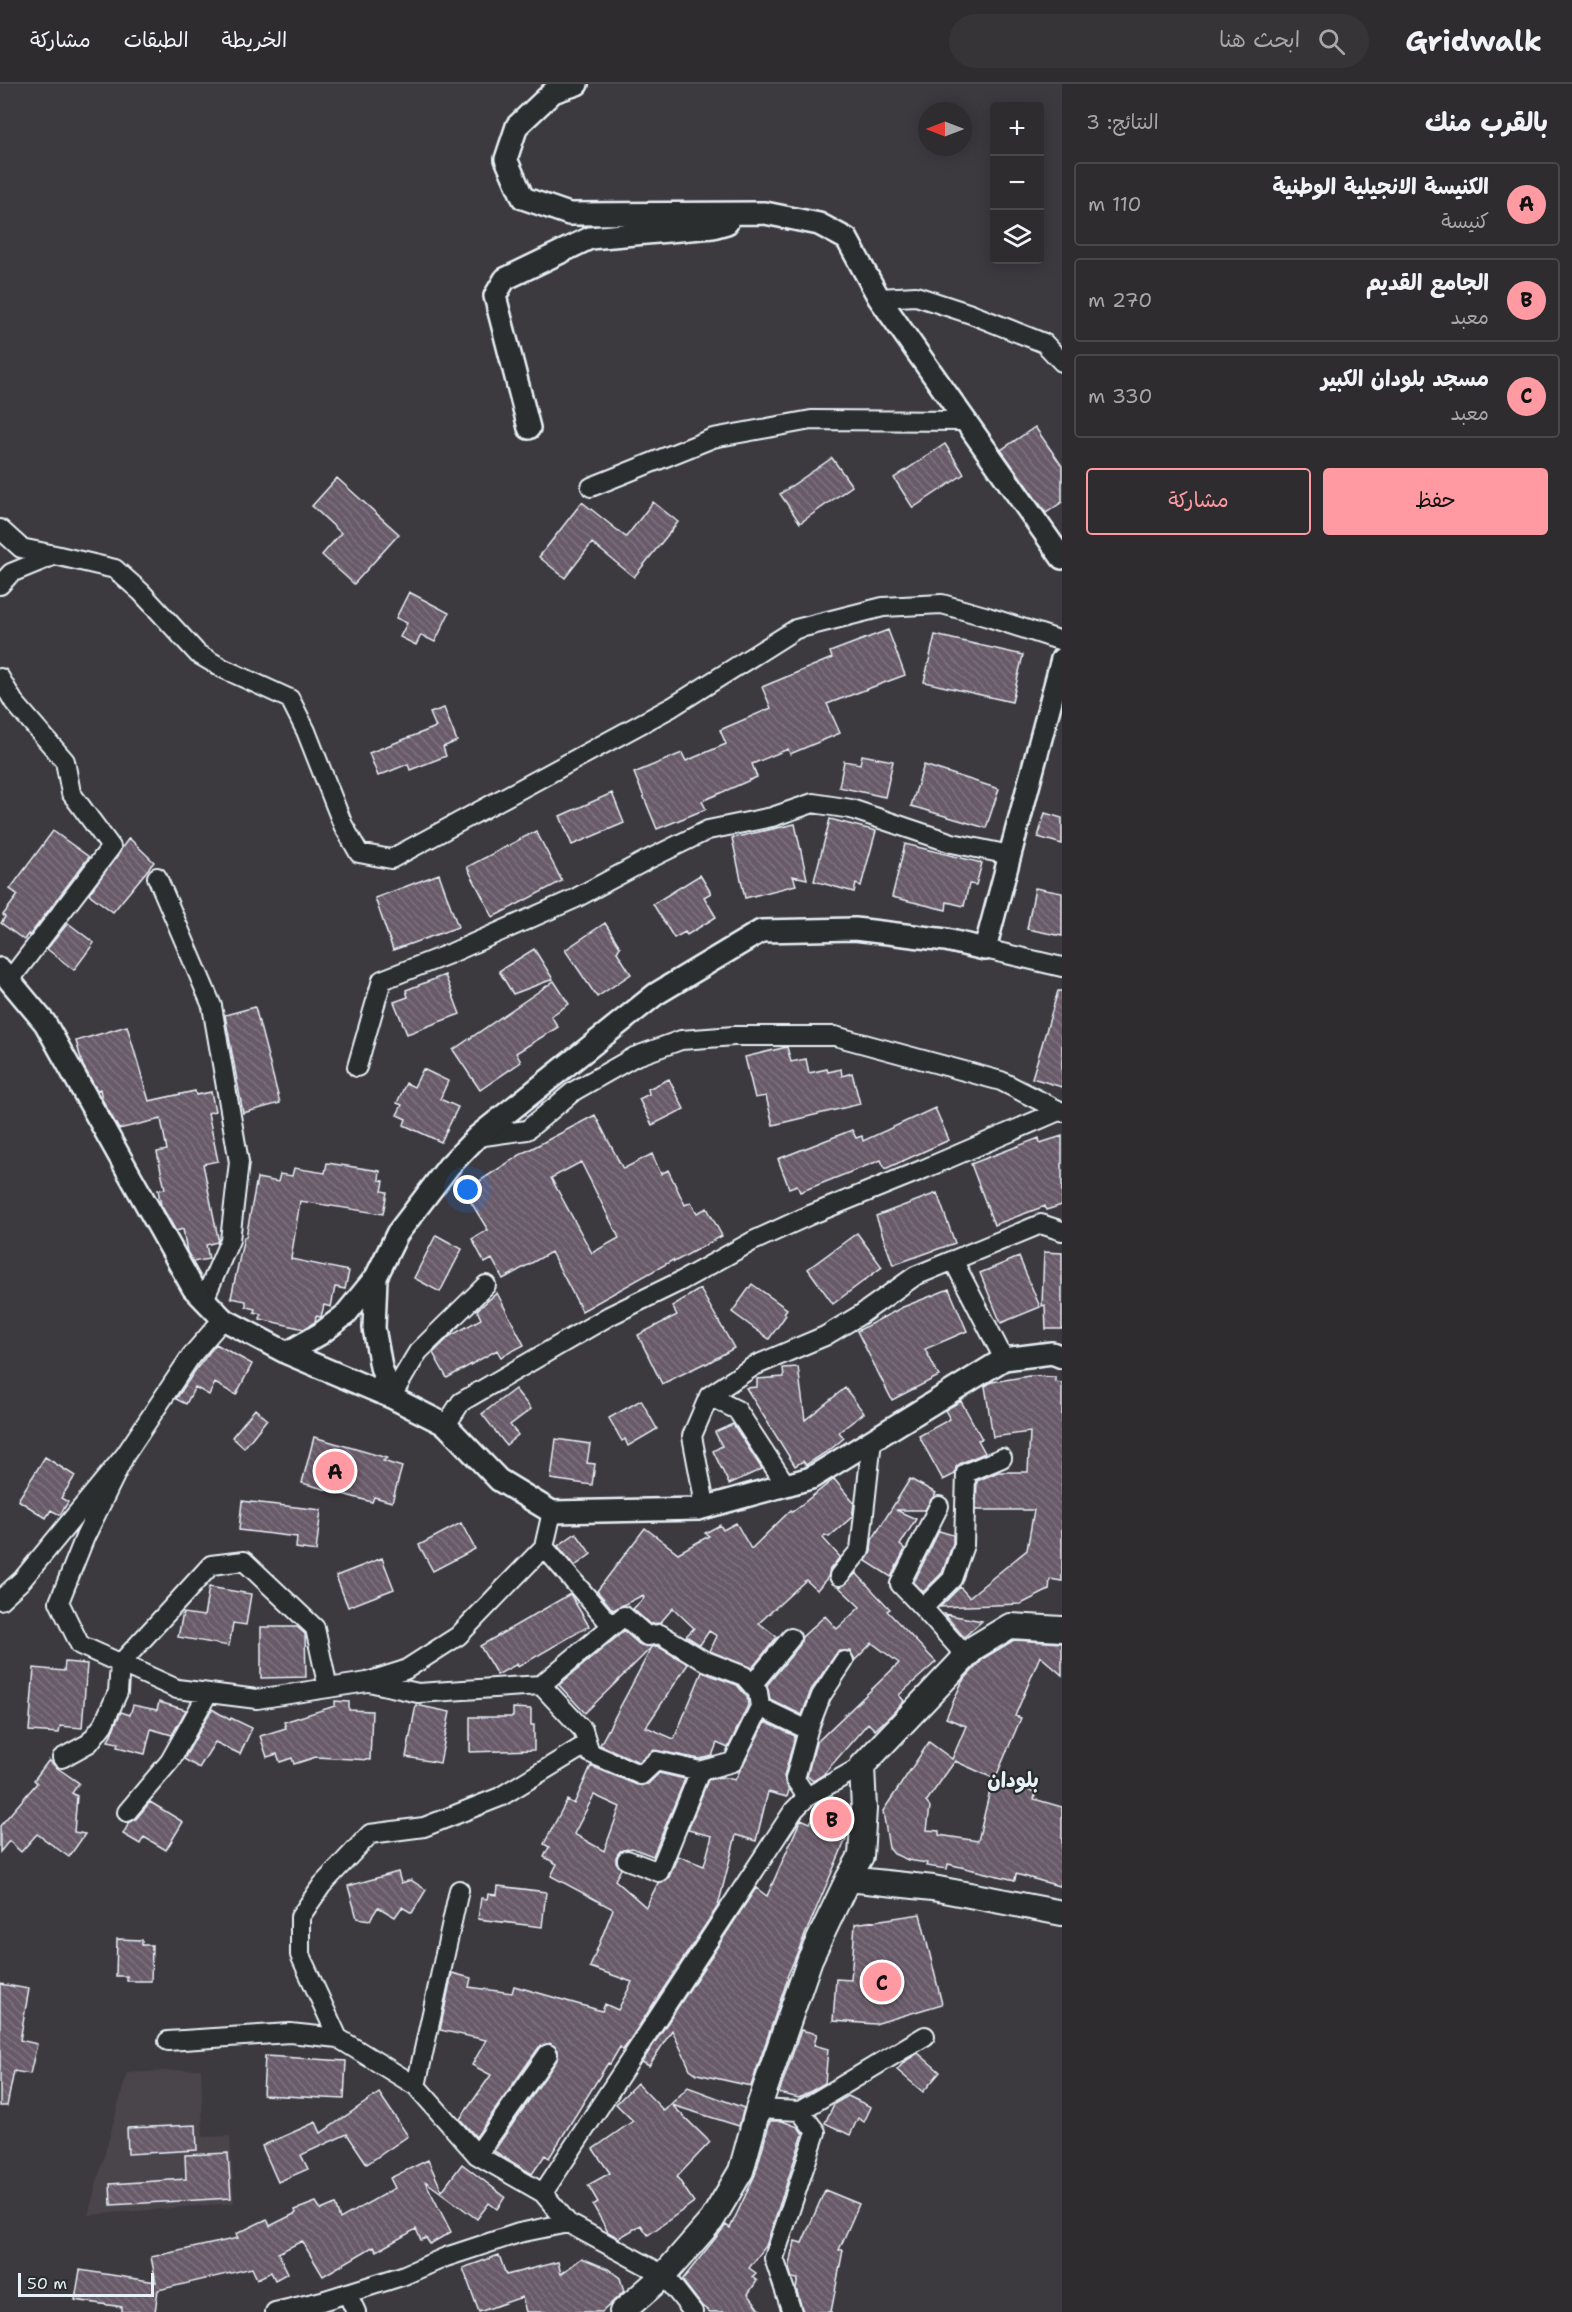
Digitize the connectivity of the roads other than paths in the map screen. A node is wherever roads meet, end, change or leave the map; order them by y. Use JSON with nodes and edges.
{"nodes":[{"id":1,"x":577,"y":84,"type":"edge"},
{"id":2,"x":765,"y":213,"type":"junction"},
{"id":3,"x":879,"y":298,"type":"junction"},
{"id":4,"x":1062,"y":363,"type":"edge"},
{"id":5,"x":966,"y":421,"type":"junction"},
{"id":6,"x":529,"y":428,"type":"dead end"},
{"id":7,"x":591,"y":487,"type":"dead end"},
{"id":8,"x":0,"y":530,"type":"edge"},
{"id":9,"x":55,"y":555,"type":"junction"},
{"id":10,"x":1062,"y":558,"type":"edge"},
{"id":11,"x":0,"y":585,"type":"edge"},
{"id":12,"x":1062,"y":641,"type":"edge"},
{"id":13,"x":1062,"y":659,"type":"edge"},
{"id":14,"x":0,"y":678,"type":"edge"},
{"id":15,"x":1010,"y":855,"type":"junction"},
{"id":16,"x":158,"y":876,"type":"dead end"},
{"id":17,"x":985,"y":949,"type":"junction"},
{"id":18,"x":1062,"y":967,"type":"edge"},
{"id":19,"x":4,"y":975,"type":"edge"},
{"id":20,"x":357,"y":1067,"type":"dead end"},
{"id":21,"x":1061,"y":1112,"type":"edge"},
{"id":22,"x":477,"y":1137,"type":"junction"},
{"id":23,"x":1062,"y":1230,"type":"edge"},
{"id":24,"x":953,"y":1260,"type":"junction"},
{"id":25,"x":376,"y":1277,"type":"junction"},
{"id":26,"x":486,"y":1285,"type":"dead end"},
{"id":27,"x":204,"y":1300,"type":"junction"},
{"id":28,"x":223,"y":1319,"type":"junction"},
{"id":29,"x":287,"y":1353,"type":"junction"},
{"id":30,"x":1059,"y":1353,"type":"edge"},
{"id":31,"x":1004,"y":1359,"type":"junction"},
{"id":32,"x":709,"y":1396,"type":"junction"},
{"id":33,"x":391,"y":1397,"type":"junction"},
{"id":34,"x":446,"y":1425,"type":"junction"},
{"id":35,"x":872,"y":1440,"type":"junction"},
{"id":36,"x":125,"y":1455,"type":"junction"},
{"id":37,"x":1002,"y":1458,"type":"dead end"},
{"id":38,"x":786,"y":1485,"type":"junction"},
{"id":39,"x":939,"y":1506,"type":"dead end"},
{"id":40,"x":699,"y":1509,"type":"junction"},
{"id":41,"x":552,"y":1512,"type":"junction"},
{"id":42,"x":544,"y":1547,"type":"junction"},
{"id":43,"x":839,"y":1576,"type":"dead end"},
{"id":44,"x":0,"y":1600,"type":"edge"},
{"id":45,"x":923,"y":1608,"type":"junction"},
{"id":46,"x":611,"y":1625,"type":"junction"},
{"id":47,"x":1062,"y":1629,"type":"edge"},
{"id":48,"x":792,"y":1638,"type":"dead end"},
{"id":49,"x":966,"y":1656,"type":"junction"},
{"id":50,"x":844,"y":1661,"type":"dead end"},
{"id":51,"x":120,"y":1664,"type":"junction"},
{"id":52,"x":367,"y":1682,"type":"junction"},
{"id":53,"x":541,"y":1685,"type":"junction"},
{"id":54,"x":752,"y":1685,"type":"junction"},
{"id":55,"x":328,"y":1688,"type":"junction"},
{"id":56,"x":208,"y":1693,"type":"junction"},
{"id":57,"x":760,"y":1707,"type":"junction"},
{"id":58,"x":808,"y":1730,"type":"junction"},
{"id":59,"x":588,"y":1744,"type":"junction"},
{"id":60,"x":62,"y":1758,"type":"dead end"},
{"id":61,"x":862,"y":1766,"type":"junction"},
{"id":62,"x":700,"y":1771,"type":"junction"},
{"id":63,"x":807,"y":1797,"type":"junction"},
{"id":64,"x":128,"y":1812,"type":"dead end"},
{"id":65,"x":627,"y":1860,"type":"dead end"},
{"id":66,"x":848,"y":1879,"type":"junction"},
{"id":67,"x":459,"y":1890,"type":"dead end"},
{"id":68,"x":1062,"y":1913,"type":"edge"},
{"id":69,"x":925,"y":2037,"type":"dead end"},
{"id":70,"x":338,"y":2038,"type":"junction"},
{"id":71,"x":168,"y":2041,"type":"dead end"},
{"id":72,"x":548,"y":2054,"type":"dead end"},
{"id":73,"x":417,"y":2086,"type":"junction"},
{"id":74,"x":759,"y":2109,"type":"junction"},
{"id":75,"x":800,"y":2111,"type":"junction"},
{"id":76,"x":477,"y":2155,"type":"junction"},
{"id":77,"x":543,"y":2193,"type":"junction"},
{"id":78,"x":567,"y":2223,"type":"junction"},
{"id":79,"x":664,"y":2275,"type":"junction"},
{"id":80,"x":347,"y":2293,"type":"junction"},
{"id":81,"x":275,"y":2312,"type":"edge"},
{"id":82,"x":356,"y":2312,"type":"edge"},
{"id":83,"x":622,"y":2312,"type":"edge"},
{"id":84,"x":693,"y":2312,"type":"edge"},
{"id":85,"x":792,"y":2312,"type":"edge"}],
"edges":[{"from":1,"to":2,"type":"street"},
{"from":2,"to":3,"type":"street"},
{"from":2,"to":6,"type":"street"},
{"from":3,"to":4,"type":"street"},
{"from":3,"to":5,"type":"street"},
{"from":5,"to":7,"type":"street"},
{"from":5,"to":10,"type":"street"},
{"from":8,"to":9,"type":"street"},
{"from":9,"to":11,"type":"street"},
{"from":9,"to":12,"type":"street"},
{"from":13,"to":15,"type":"street"},
{"from":14,"to":19,"type":"street"},
{"from":15,"to":17,"type":"street"},
{"from":15,"to":20,"type":"street"},
{"from":16,"to":27,"type":"street"},
{"from":17,"to":18,"type":"street"},
{"from":17,"to":22,"type":"street"},
{"from":19,"to":27,"type":"street"},
{"from":21,"to":22,"type":"street"},
{"from":21,"to":34,"type":"street"},
{"from":22,"to":25,"type":"street"},
{"from":23,"to":24,"type":"street"},
{"from":24,"to":31,"type":"street"},
{"from":24,"to":32,"type":"street"},
{"from":25,"to":29,"type":"street"},
{"from":25,"to":33,"type":"street"},
{"from":26,"to":33,"type":"street"},
{"from":27,"to":28,"type":"street"},
{"from":28,"to":29,"type":"street"},
{"from":28,"to":36,"type":"street"},
{"from":29,"to":33,"type":"street"},
{"from":30,"to":31,"type":"street"},
{"from":31,"to":35,"type":"street"},
{"from":32,"to":38,"type":"street"},
{"from":32,"to":40,"type":"street"},
{"from":33,"to":34,"type":"street"},
{"from":34,"to":41,"type":"street"},
{"from":35,"to":38,"type":"street"},
{"from":35,"to":43,"type":"street"},
{"from":36,"to":44,"type":"street"},
{"from":36,"to":51,"type":"street"},
{"from":37,"to":45,"type":"street"},
{"from":38,"to":40,"type":"street"},
{"from":39,"to":45,"type":"street"},
{"from":40,"to":41,"type":"street"},
{"from":41,"to":42,"type":"street"},
{"from":42,"to":46,"type":"street"},
{"from":42,"to":52,"type":"street"},
{"from":45,"to":49,"type":"street"},
{"from":46,"to":53,"type":"street"},
{"from":46,"to":54,"type":"street"},
{"from":47,"to":49,"type":"main road"},
{"from":48,"to":54,"type":"street"},
{"from":49,"to":61,"type":"main road"},
{"from":50,"to":58,"type":"street"},
{"from":51,"to":55,"type":"street"},
{"from":51,"to":56,"type":"street"},
{"from":51,"to":60,"type":"street"},
{"from":52,"to":53,"type":"street"},
{"from":52,"to":55,"type":"street"},
{"from":53,"to":59,"type":"street"},
{"from":54,"to":57,"type":"street"},
{"from":55,"to":56,"type":"street"},
{"from":56,"to":64,"type":"street"},
{"from":57,"to":58,"type":"street"},
{"from":57,"to":62,"type":"street"},
{"from":58,"to":63,"type":"street"},
{"from":59,"to":62,"type":"street"},
{"from":59,"to":70,"type":"street"},
{"from":61,"to":63,"type":"street"},
{"from":61,"to":66,"type":"main road"},
{"from":62,"to":65,"type":"street"},
{"from":63,"to":77,"type":"street"},
{"from":66,"to":68,"type":"main road"},
{"from":66,"to":74,"type":"main road"},
{"from":67,"to":73,"type":"street"},
{"from":69,"to":75,"type":"street"},
{"from":70,"to":71,"type":"street"},
{"from":70,"to":73,"type":"street"},
{"from":72,"to":76,"type":"street"},
{"from":73,"to":76,"type":"street"},
{"from":74,"to":75,"type":"street"},
{"from":74,"to":79,"type":"main road"},
{"from":75,"to":85,"type":"street"},
{"from":76,"to":77,"type":"street"},
{"from":77,"to":78,"type":"street"},
{"from":78,"to":79,"type":"street"},
{"from":78,"to":80,"type":"street"},
{"from":79,"to":83,"type":"main road"},
{"from":79,"to":84,"type":"street"},
{"from":80,"to":81,"type":"street"},
{"from":80,"to":82,"type":"street"}]}
